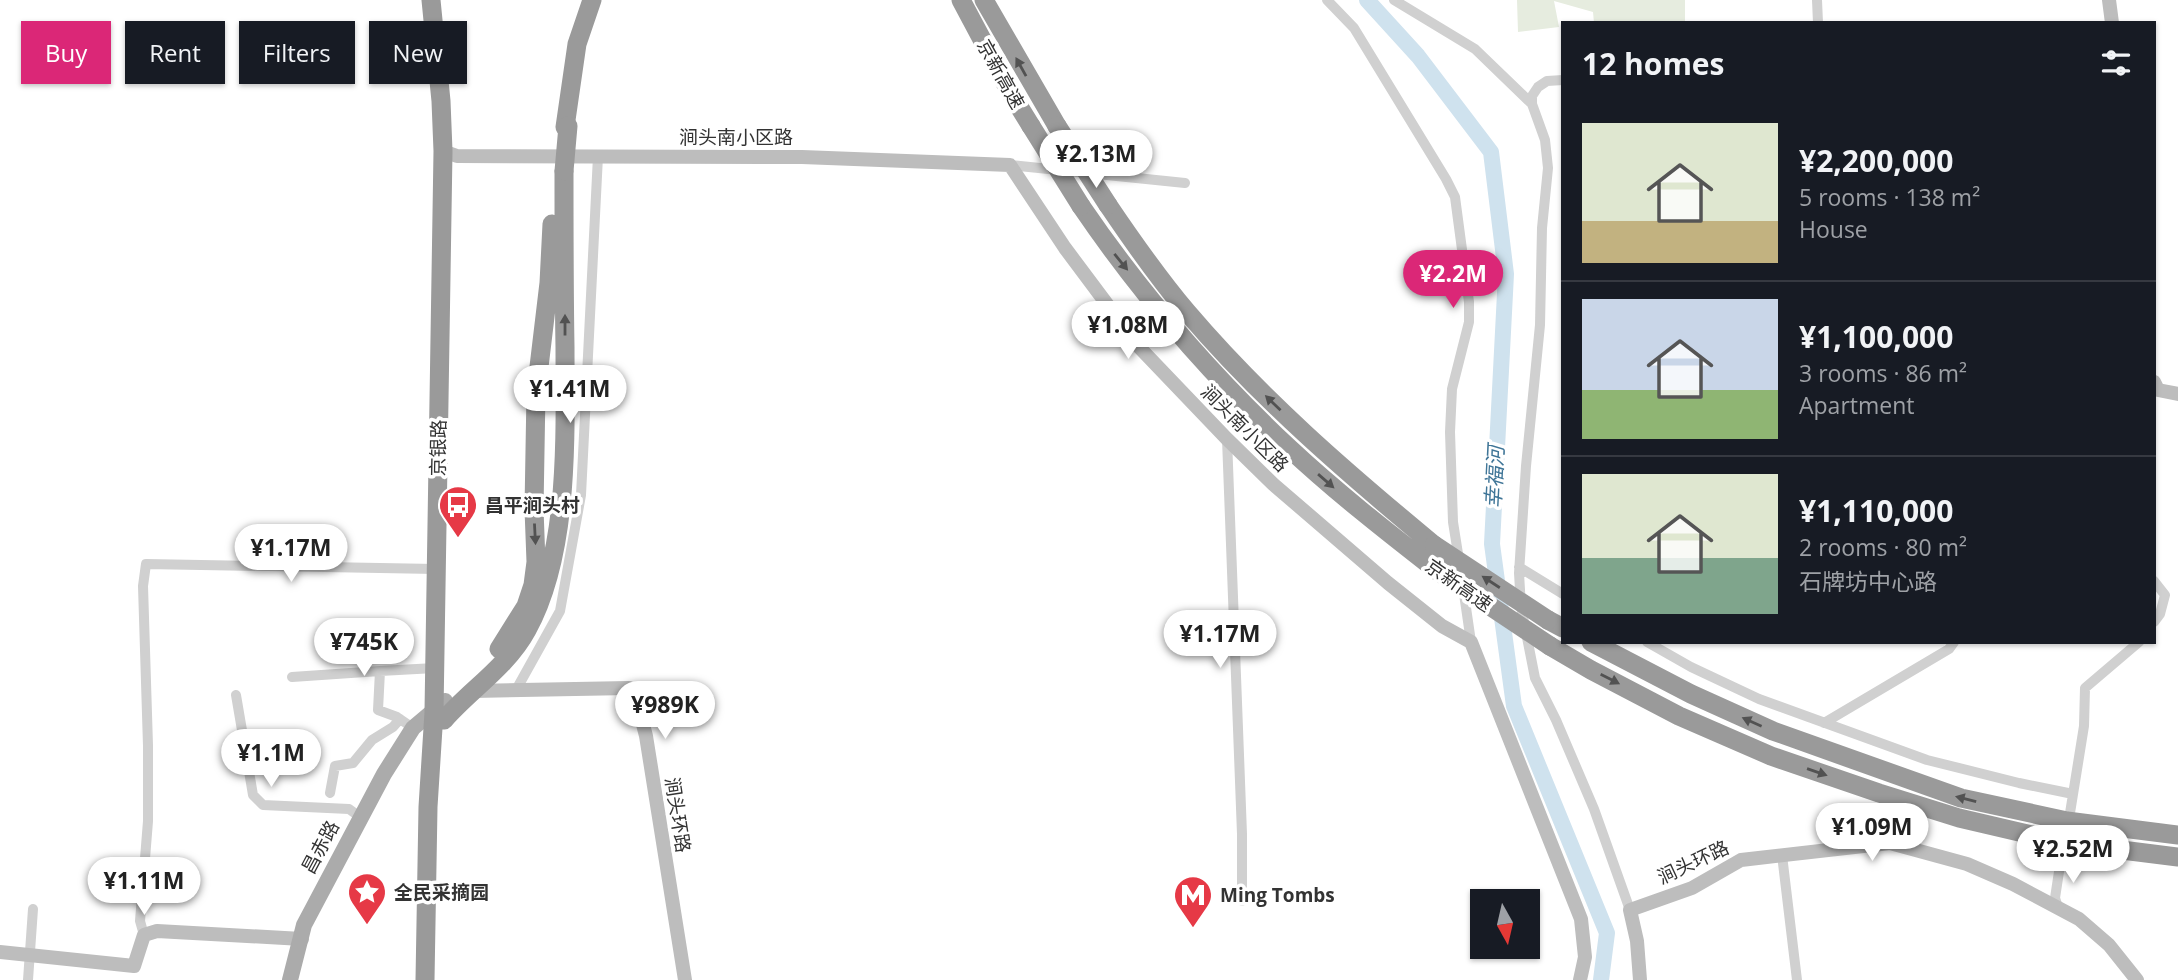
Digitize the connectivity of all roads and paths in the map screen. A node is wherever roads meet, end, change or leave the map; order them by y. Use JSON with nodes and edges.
{"nodes":[{"id":1,"x":431,"y":0,"type":"edge"},
{"id":2,"x":442,"y":0,"type":"edge"},
{"id":3,"x":581,"y":0,"type":"edge"},
{"id":4,"x":595,"y":0,"type":"edge"},
{"id":5,"x":961,"y":0,"type":"edge"},
{"id":6,"x":984,"y":0,"type":"edge"},
{"id":7,"x":1327,"y":0,"type":"edge"},
{"id":8,"x":1394,"y":0,"type":"edge"},
{"id":9,"x":1817,"y":0,"type":"edge"},
{"id":10,"x":2109,"y":0,"type":"edge"},
{"id":11,"x":1818,"y":21,"type":"edge"},
{"id":12,"x":2112,"y":21,"type":"edge"},
{"id":13,"x":1561,"y":80,"type":"edge"},
{"id":14,"x":1532,"y":104,"type":"junction"},
{"id":15,"x":563,"y":127,"type":"junction"},
{"id":16,"x":447,"y":152,"type":"junction"},
{"id":17,"x":598,"y":156,"type":"junction"},
{"id":18,"x":1010,"y":165,"type":"junction"},
{"id":19,"x":559,"y":171,"type":"junction"},
{"id":20,"x":1185,"y":183,"type":"dead end"},
{"id":21,"x":2156,"y":386,"type":"edge"},
{"id":22,"x":2178,"y":394,"type":"edge"},
{"id":23,"x":1227,"y":439,"type":"junction"},
{"id":24,"x":1519,"y":567,"type":"junction"},
{"id":25,"x":436,"y":569,"type":"junction"},
{"id":26,"x":2156,"y":584,"type":"edge"},
{"id":27,"x":1561,"y":593,"type":"edge"},
{"id":28,"x":2156,"y":619,"type":"edge"},
{"id":29,"x":1555,"y":624,"type":"edge"},
{"id":30,"x":1471,"y":642,"type":"junction"},
{"id":31,"x":1595,"y":644,"type":"edge"},
{"id":32,"x":1651,"y":644,"type":"edge"},
{"id":33,"x":1953,"y":644,"type":"edge"},
{"id":34,"x":2137,"y":644,"type":"edge"},
{"id":35,"x":435,"y":668,"type":"junction"},
{"id":36,"x":380,"y":671,"type":"junction"},
{"id":37,"x":292,"y":677,"type":"dead end"},
{"id":38,"x":473,"y":691,"type":"junction"},
{"id":39,"x":516,"y":691,"type":"junction"},
{"id":40,"x":236,"y":695,"type":"dead end"},
{"id":41,"x":428,"y":718,"type":"junction"},
{"id":42,"x":1824,"y":723,"type":"junction"},
{"id":43,"x":330,"y":793,"type":"dead end"},
{"id":44,"x":2073,"y":794,"type":"junction"},
{"id":45,"x":2070,"y":813,"type":"dead end"},
{"id":46,"x":360,"y":817,"type":"junction"},
{"id":47,"x":2178,"y":835,"type":"edge"},
{"id":48,"x":1782,"y":855,"type":"junction"},
{"id":49,"x":2178,"y":857,"type":"edge"},
{"id":50,"x":2060,"y":864,"type":"dead end"},
{"id":51,"x":1242,"y":901,"type":"dead end"},
{"id":52,"x":2057,"y":908,"type":"junction"},
{"id":53,"x":33,"y":909,"type":"dead end"},
{"id":54,"x":1630,"y":909,"type":"junction"},
{"id":55,"x":144,"y":935,"type":"junction"},
{"id":56,"x":302,"y":939,"type":"junction"},
{"id":57,"x":0,"y":952,"type":"edge"},
{"id":58,"x":28,"y":955,"type":"junction"},
{"id":59,"x":28,"y":980,"type":"edge"},
{"id":60,"x":290,"y":980,"type":"edge"},
{"id":61,"x":425,"y":980,"type":"edge"},
{"id":62,"x":434,"y":980,"type":"edge"},
{"id":63,"x":685,"y":980,"type":"edge"},
{"id":64,"x":1580,"y":980,"type":"edge"},
{"id":65,"x":1640,"y":980,"type":"edge"},
{"id":66,"x":1797,"y":980,"type":"edge"},
{"id":67,"x":2137,"y":980,"type":"edge"}],
"edges":[{"from":1,"to":16,"type":"highway","name":"京银路"},
{"from":2,"to":16,"type":"highway","name":"京银路"},
{"from":3,"to":15,"type":"highway"},
{"from":4,"to":15,"type":"highway"},
{"from":5,"to":49,"type":"highway","name":"京新高速","one_way":true,"bridge":true},
{"from":29,"to":6,"type":"highway","name":"京新高速","one_way":true,"bridge":true},
{"from":7,"to":30,"type":"street"},
{"from":8,"to":14,"type":"street"},
{"from":9,"to":11,"type":"street"},
{"from":10,"to":12,"type":"street"},
{"from":13,"to":14,"type":"street"},
{"from":14,"to":24,"type":"street"},
{"from":15,"to":19,"type":"highway","bridge":true},
{"from":16,"to":17,"type":"street","name":"涧头南小区路"},
{"from":16,"to":25,"type":"highway","name":"京银路"},
{"from":16,"to":41,"type":"highway","name":"京银路"},
{"from":17,"to":18,"type":"street","name":"涧头南小区路"},
{"from":17,"to":39,"type":"street"},
{"from":18,"to":20,"type":"street"},
{"from":18,"to":23,"type":"street","name":"涧头南小区路"},
{"from":38,"to":19,"type":"highway","one_way":true},
{"from":19,"to":41,"type":"highway","one_way":true},
{"from":21,"to":22,"type":"street"},
{"from":23,"to":30,"type":"street","name":"涧头南小区路"},
{"from":23,"to":51,"type":"street"},
{"from":24,"to":27,"type":"street"},
{"from":24,"to":54,"type":"street"},
{"from":25,"to":35,"type":"highway","name":"京银路"},
{"from":25,"to":55,"type":"street"},
{"from":26,"to":28,"type":"street"},
{"from":30,"to":64,"type":"street"},
{"from":47,"to":31,"type":"highway","one_way":true},
{"from":32,"to":42,"type":"street"},
{"from":33,"to":42,"type":"street"},
{"from":34,"to":44,"type":"street"},
{"from":35,"to":36,"type":"street"},
{"from":35,"to":41,"type":"highway","name":"京银路"},
{"from":36,"to":37,"type":"street"},
{"from":36,"to":41,"type":"street"},
{"from":38,"to":39,"type":"street","name":"涧头环路"},
{"from":38,"to":41,"type":"highway"},
{"from":39,"to":63,"type":"street","name":"涧头环路"},
{"from":40,"to":46,"type":"street"},
{"from":41,"to":43,"type":"street"},
{"from":41,"to":46,"type":"main road","name":"昌赤路"},
{"from":41,"to":56,"type":"main road","name":"昌赤路"},
{"from":41,"to":61,"type":"highway","name":"京银路"},
{"from":41,"to":62,"type":"highway","name":"京银路"},
{"from":42,"to":44,"type":"street"},
{"from":44,"to":45,"type":"street"},
{"from":46,"to":56,"type":"main road","name":"昌赤路"},
{"from":48,"to":52,"type":"street","name":"涧头环路"},
{"from":48,"to":54,"type":"street","name":"涧头环路"},
{"from":48,"to":66,"type":"street"},
{"from":50,"to":52,"type":"street"},
{"from":52,"to":67,"type":"street","name":"涧头环路"},
{"from":53,"to":58,"type":"street"},
{"from":54,"to":65,"type":"street"},
{"from":55,"to":56,"type":"street"},
{"from":55,"to":58,"type":"street"},
{"from":56,"to":60,"type":"main road","name":"昌赤路"},
{"from":57,"to":58,"type":"street"},
{"from":58,"to":59,"type":"street"}]}
